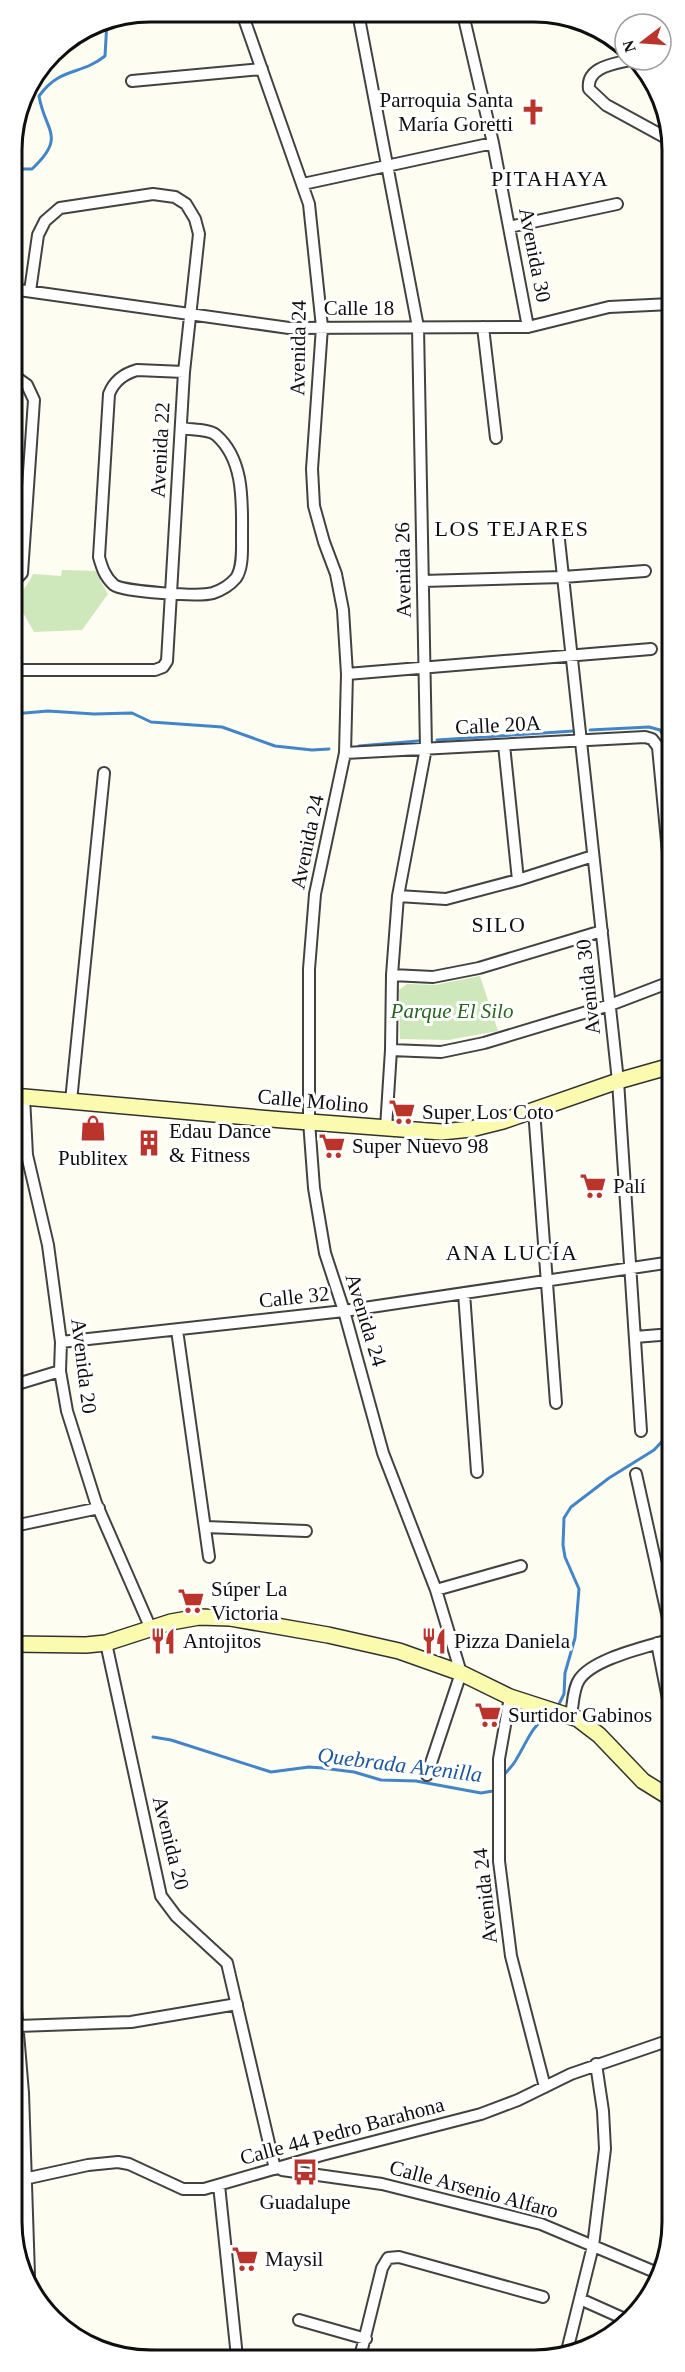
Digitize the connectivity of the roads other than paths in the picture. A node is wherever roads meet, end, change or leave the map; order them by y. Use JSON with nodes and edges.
{"nodes":[{"id":1,"x":245,"y":22,"type":"edge"},
{"id":2,"x":360,"y":22,"type":"edge"},
{"id":3,"x":465,"y":22,"type":"edge"},
{"id":4,"x":613,"y":65,"type":"edge"},
{"id":5,"x":262,"y":69,"type":"junction"},
{"id":6,"x":132,"y":81,"type":"dead end"},
{"id":7,"x":661,"y":135,"type":"edge"},
{"id":8,"x":493,"y":143,"type":"junction"},
{"id":9,"x":387,"y":166,"type":"junction"},
{"id":10,"x":303,"y":184,"type":"junction"},
{"id":11,"x":617,"y":204,"type":"dead end"},
{"id":12,"x":509,"y":227,"type":"junction"},
{"id":13,"x":23,"y":291,"type":"edge"},
{"id":14,"x":30,"y":291,"type":"junction"},
{"id":15,"x":663,"y":304,"type":"edge"},
{"id":16,"x":189,"y":315,"type":"junction"},
{"id":17,"x":322,"y":327,"type":"junction"},
{"id":18,"x":418,"y":327,"type":"junction"},
{"id":19,"x":483,"y":327,"type":"junction"},
{"id":20,"x":528,"y":327,"type":"junction"},
{"id":21,"x":184,"y":372,"type":"junction"},
{"id":22,"x":23,"y":382,"type":"edge"},
{"id":23,"x":181,"y":428,"type":"junction"},
{"id":24,"x":496,"y":438,"type":"dead end"},
{"id":25,"x":559,"y":540,"type":"dead end"},
{"id":26,"x":23,"y":561,"type":"edge"},
{"id":27,"x":645,"y":571,"type":"dead end"},
{"id":28,"x":563,"y":577,"type":"junction"},
{"id":29,"x":423,"y":581,"type":"junction"},
{"id":30,"x":171,"y":593,"type":"junction"},
{"id":31,"x":651,"y":649,"type":"dead end"},
{"id":32,"x":572,"y":655,"type":"junction"},
{"id":33,"x":425,"y":668,"type":"junction"},
{"id":34,"x":23,"y":670,"type":"edge"},
{"id":35,"x":346,"y":674,"type":"junction"},
{"id":36,"x":582,"y":740,"type":"junction"},
{"id":37,"x":504,"y":745,"type":"junction"},
{"id":38,"x":426,"y":748,"type":"junction"},
{"id":39,"x":345,"y":753,"type":"junction"},
{"id":40,"x":104,"y":773,"type":"dead end"},
{"id":41,"x":663,"y":779,"type":"edge"},
{"id":42,"x":593,"y":856,"type":"junction"},
{"id":43,"x":518,"y":880,"type":"junction"},
{"id":44,"x":398,"y":896,"type":"junction"},
{"id":45,"x":602,"y":931,"type":"junction"},
{"id":46,"x":392,"y":975,"type":"junction"},
{"id":47,"x":663,"y":985,"type":"edge"},
{"id":48,"x":610,"y":1005,"type":"junction"},
{"id":49,"x":391,"y":1050,"type":"junction"},
{"id":50,"x":663,"y":1068,"type":"edge"},
{"id":51,"x":618,"y":1081,"type":"junction"},
{"id":52,"x":23,"y":1096,"type":"edge"},
{"id":53,"x":71,"y":1101,"type":"junction"},
{"id":54,"x":534,"y":1110,"type":"junction"},
{"id":55,"x":309,"y":1121,"type":"junction"},
{"id":56,"x":23,"y":1122,"type":"edge"},
{"id":57,"x":386,"y":1128,"type":"junction"},
{"id":58,"x":662,"y":1263,"type":"edge"},
{"id":59,"x":630,"y":1267,"type":"junction"},
{"id":60,"x":547,"y":1280,"type":"junction"},
{"id":61,"x":464,"y":1293,"type":"junction"},
{"id":62,"x":344,"y":1311,"type":"junction"},
{"id":63,"x":177,"y":1330,"type":"junction"},
{"id":64,"x":662,"y":1335,"type":"edge"},
{"id":65,"x":635,"y":1337,"type":"junction"},
{"id":66,"x":61,"y":1342,"type":"junction"},
{"id":67,"x":60,"y":1371,"type":"junction"},
{"id":68,"x":22,"y":1383,"type":"edge"},
{"id":69,"x":556,"y":1403,"type":"dead end"},
{"id":70,"x":641,"y":1431,"type":"dead end"},
{"id":71,"x":477,"y":1472,"type":"dead end"},
{"id":72,"x":636,"y":1474,"type":"dead end"},
{"id":73,"x":99,"y":1508,"type":"junction"},
{"id":74,"x":22,"y":1524,"type":"edge"},
{"id":75,"x":206,"y":1527,"type":"junction"},
{"id":76,"x":306,"y":1531,"type":"dead end"},
{"id":77,"x":210,"y":1557,"type":"dead end"},
{"id":78,"x":521,"y":1566,"type":"dead end"},
{"id":79,"x":436,"y":1590,"type":"junction"},
{"id":80,"x":662,"y":1593,"type":"edge"},
{"id":81,"x":151,"y":1629,"type":"junction"},
{"id":82,"x":662,"y":1641,"type":"edge"},
{"id":83,"x":106,"y":1643,"type":"junction"},
{"id":84,"x":657,"y":1643,"type":"junction"},
{"id":85,"x":22,"y":1644,"type":"edge"},
{"id":86,"x":662,"y":1670,"type":"edge"},
{"id":87,"x":461,"y":1673,"type":"junction"},
{"id":88,"x":510,"y":1697,"type":"junction"},
{"id":89,"x":571,"y":1716,"type":"junction"},
{"id":90,"x":427,"y":1775,"type":"dead end"},
{"id":91,"x":662,"y":1793,"type":"edge"},
{"id":92,"x":237,"y":2004,"type":"junction"},
{"id":93,"x":22,"y":2026,"type":"edge"},
{"id":94,"x":662,"y":2042,"type":"edge"},
{"id":95,"x":596,"y":2064,"type":"junction"},
{"id":96,"x":545,"y":2087,"type":"junction"},
{"id":97,"x":275,"y":2169,"type":"junction"},
{"id":98,"x":22,"y":2180,"type":"edge"},
{"id":99,"x":219,"y":2185,"type":"junction"},
{"id":100,"x":22,"y":2201,"type":"edge"},
{"id":101,"x":593,"y":2246,"type":"junction"},
{"id":102,"x":27,"y":2255,"type":"edge"},
{"id":103,"x":653,"y":2271,"type":"edge"},
{"id":104,"x":543,"y":2297,"type":"dead end"},
{"id":105,"x":580,"y":2299,"type":"junction"},
{"id":106,"x":620,"y":2317,"type":"edge"},
{"id":107,"x":299,"y":2320,"type":"dead end"},
{"id":108,"x":366,"y":2339,"type":"junction"},
{"id":109,"x":570,"y":2344,"type":"edge"},
{"id":110,"x":236,"y":2350,"type":"edge"},
{"id":111,"x":362,"y":2350,"type":"edge"}],
"edges":[{"from":1,"to":5,"type":"street","name":"Avenida 24"},
{"from":2,"to":9,"type":"street","name":"Avenida 26"},
{"from":3,"to":8,"type":"street","name":"Avenida 30"},
{"from":4,"to":7,"type":"street"},
{"from":5,"to":6,"type":"street"},
{"from":5,"to":10,"type":"street","name":"Avenida 24"},
{"from":8,"to":9,"type":"street"},
{"from":8,"to":12,"type":"street","name":"Avenida 30"},
{"from":9,"to":10,"type":"street"},
{"from":9,"to":18,"type":"street","name":"Avenida 26"},
{"from":10,"to":17,"type":"street","name":"Avenida 24"},
{"from":11,"to":12,"type":"street"},
{"from":12,"to":20,"type":"street","name":"Avenida 30"},
{"from":13,"to":14,"type":"street","name":"Calle 18"},
{"from":14,"to":16,"type":"street","name":"Calle 18"},
{"from":14,"to":16,"type":"street","name":"Avenida 22"},
{"from":15,"to":20,"type":"street","name":"Calle 18"},
{"from":16,"to":17,"type":"street","name":"Calle 18"},
{"from":16,"to":21,"type":"street","name":"Avenida 22"},
{"from":17,"to":18,"type":"street","name":"Calle 18"},
{"from":17,"to":35,"type":"street","name":"Avenida 24"},
{"from":18,"to":19,"type":"street","name":"Calle 18"},
{"from":18,"to":29,"type":"street","name":"Avenida 26"},
{"from":19,"to":20,"type":"street","name":"Calle 18"},
{"from":19,"to":24,"type":"street"},
{"from":21,"to":23,"type":"street","name":"Avenida 22"},
{"from":21,"to":30,"type":"street"},
{"from":22,"to":26,"type":"street"},
{"from":23,"to":30,"type":"street","name":"Avenida 22"},
{"from":23,"to":30,"type":"street"},
{"from":25,"to":28,"type":"street","name":"Avenida 30"},
{"from":27,"to":28,"type":"street"},
{"from":28,"to":29,"type":"street"},
{"from":28,"to":32,"type":"street","name":"Avenida 30"},
{"from":29,"to":33,"type":"street","name":"Avenida 26"},
{"from":30,"to":34,"type":"street","name":"Avenida 22"},
{"from":31,"to":32,"type":"street"},
{"from":32,"to":33,"type":"street"},
{"from":32,"to":36,"type":"street","name":"Avenida 30"},
{"from":33,"to":35,"type":"street"},
{"from":33,"to":38,"type":"street","name":"Avenida 26"},
{"from":35,"to":39,"type":"street","name":"Avenida 24"},
{"from":36,"to":37,"type":"street","name":"Calle 20A"},
{"from":36,"to":41,"type":"street","name":"Calle 20A"},
{"from":36,"to":42,"type":"street","name":"Avenida 30"},
{"from":37,"to":38,"type":"street","name":"Calle 20A"},
{"from":37,"to":43,"type":"street"},
{"from":38,"to":39,"type":"street","name":"Calle 20A"},
{"from":38,"to":44,"type":"street","name":"Avenida 26"},
{"from":39,"to":55,"type":"street","name":"Avenida 24"},
{"from":40,"to":53,"type":"street"},
{"from":42,"to":43,"type":"street"},
{"from":42,"to":45,"type":"street","name":"Avenida 30"},
{"from":43,"to":44,"type":"street"},
{"from":44,"to":46,"type":"street","name":"Avenida 26"},
{"from":45,"to":46,"type":"street"},
{"from":45,"to":48,"type":"street","name":"Avenida 30"},
{"from":46,"to":49,"type":"street","name":"Avenida 26"},
{"from":47,"to":48,"type":"street"},
{"from":48,"to":49,"type":"street"},
{"from":48,"to":51,"type":"street","name":"Avenida 30"},
{"from":49,"to":57,"type":"street","name":"Avenida 26"},
{"from":50,"to":51,"type":"main road","name":"Calle Molino"},
{"from":51,"to":54,"type":"main road","name":"Calle Molino"},
{"from":51,"to":59,"type":"street","name":"Avenida 30"},
{"from":52,"to":53,"type":"main road","name":"Calle Molino"},
{"from":53,"to":55,"type":"main road","name":"Calle Molino"},
{"from":54,"to":57,"type":"main road","name":"Calle Molino"},
{"from":54,"to":60,"type":"street"},
{"from":55,"to":57,"type":"main road","name":"Calle Molino"},
{"from":55,"to":62,"type":"street","name":"Avenida 24"},
{"from":56,"to":66,"type":"street","name":"Avenida 20"},
{"from":58,"to":59,"type":"street","name":"Calle 32"},
{"from":59,"to":60,"type":"street","name":"Calle 32"},
{"from":59,"to":65,"type":"street","name":"Avenida 30"},
{"from":60,"to":61,"type":"street","name":"Calle 32"},
{"from":60,"to":69,"type":"street"},
{"from":61,"to":62,"type":"street","name":"Calle 32"},
{"from":61,"to":71,"type":"street"},
{"from":62,"to":63,"type":"street","name":"Calle 32"},
{"from":62,"to":79,"type":"street","name":"Avenida 24"},
{"from":63,"to":66,"type":"street","name":"Calle 32"},
{"from":63,"to":75,"type":"street"},
{"from":64,"to":65,"type":"street"},
{"from":65,"to":70,"type":"street","name":"Avenida 30"},
{"from":66,"to":67,"type":"street","name":"Avenida 20"},
{"from":67,"to":68,"type":"street"},
{"from":67,"to":73,"type":"street","name":"Avenida 20"},
{"from":72,"to":80,"type":"street"},
{"from":73,"to":74,"type":"street"},
{"from":73,"to":81,"type":"street","name":"Avenida 20"},
{"from":75,"to":76,"type":"street"},
{"from":75,"to":77,"type":"street"},
{"from":78,"to":79,"type":"street"},
{"from":79,"to":87,"type":"street","name":"Avenida 24"},
{"from":81,"to":83,"type":"main road"},
{"from":81,"to":87,"type":"main road"},
{"from":82,"to":84,"type":"street"},
{"from":83,"to":85,"type":"main road"},
{"from":83,"to":92,"type":"street","name":"Avenida 20"},
{"from":84,"to":86,"type":"street"},
{"from":84,"to":89,"type":"street"},
{"from":87,"to":88,"type":"main road"},
{"from":87,"to":90,"type":"street"},
{"from":88,"to":89,"type":"main road"},
{"from":88,"to":96,"type":"street","name":"Avenida 24"},
{"from":89,"to":91,"type":"main road"},
{"from":92,"to":93,"type":"street"},
{"from":92,"to":97,"type":"street","name":"Avenida 20"},
{"from":94,"to":95,"type":"street","name":"Calle 44 Pedro Barahona"},
{"from":95,"to":96,"type":"street","name":"Calle 44 Pedro Barahona"},
{"from":95,"to":101,"type":"street"},
{"from":96,"to":97,"type":"street","name":"Calle 44 Pedro Barahona"},
{"from":97,"to":99,"type":"street","name":"Calle 44 Pedro Barahona"},
{"from":97,"to":101,"type":"street","name":"Calle Arsenio Alfaro"},
{"from":98,"to":99,"type":"street","name":"Calle 44 Pedro Barahona"},
{"from":99,"to":110,"type":"street"},
{"from":100,"to":102,"type":"street"},
{"from":101,"to":103,"type":"street","name":"Calle Arsenio Alfaro"},
{"from":101,"to":105,"type":"street"},
{"from":104,"to":108,"type":"street"},
{"from":105,"to":106,"type":"street"},
{"from":105,"to":109,"type":"street"},
{"from":107,"to":108,"type":"street"},
{"from":108,"to":111,"type":"street"}]}
